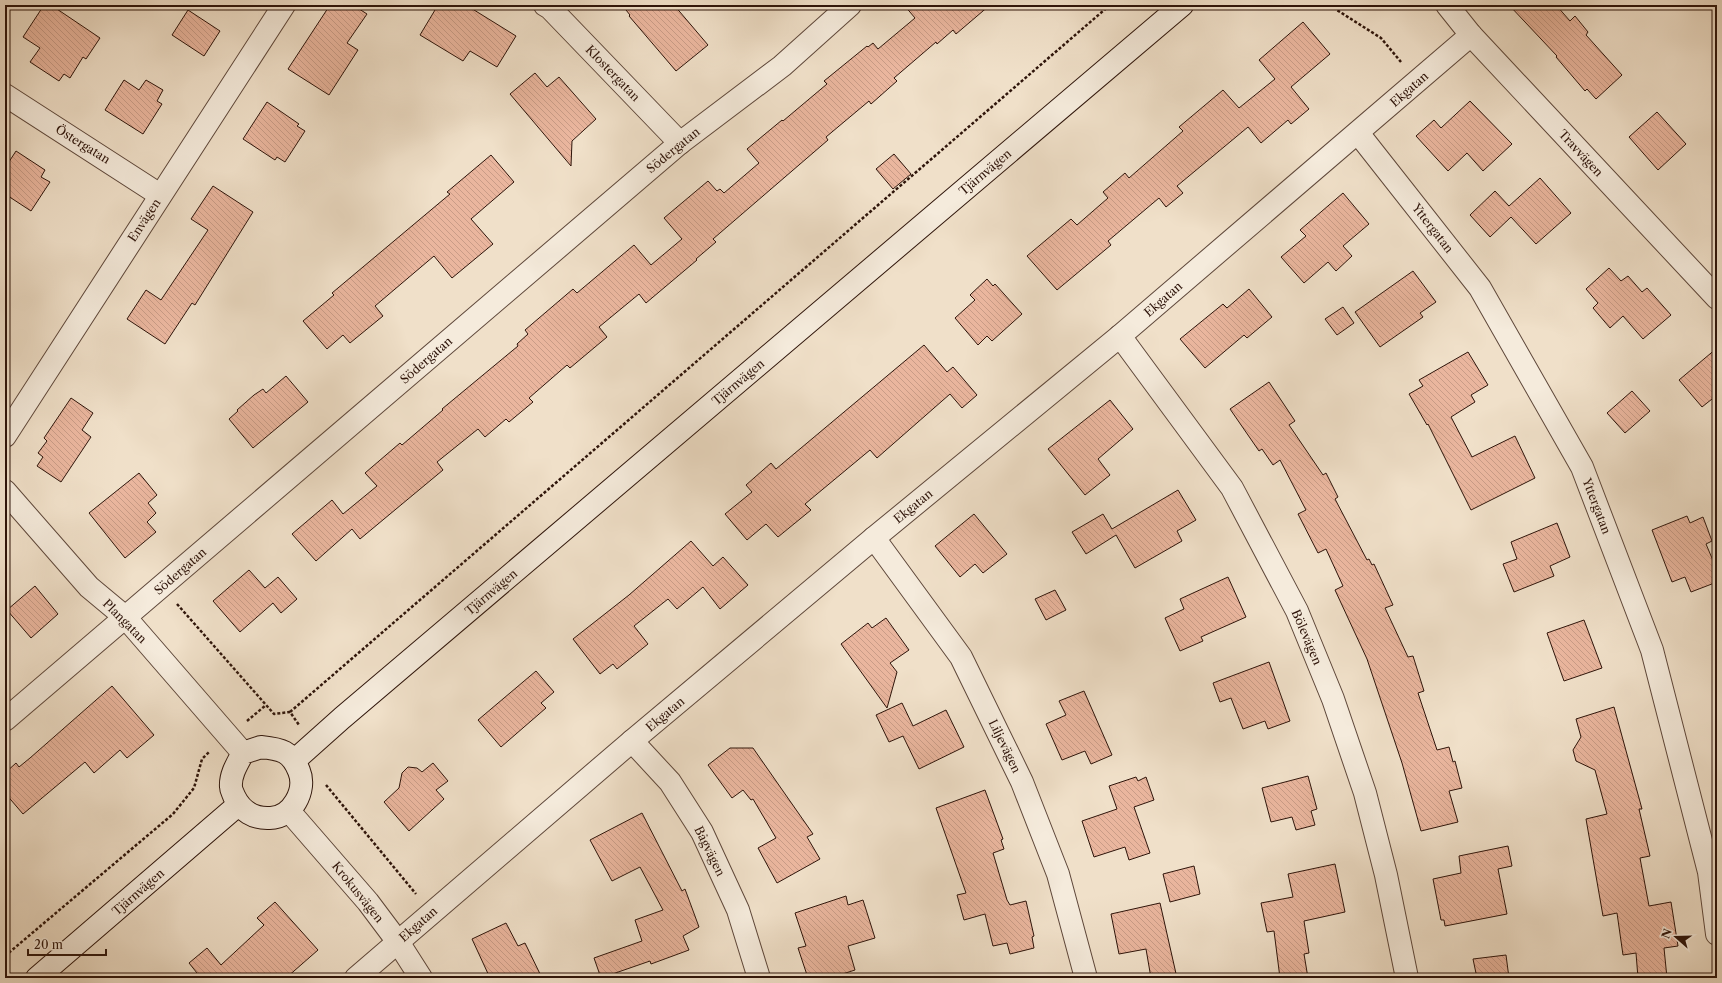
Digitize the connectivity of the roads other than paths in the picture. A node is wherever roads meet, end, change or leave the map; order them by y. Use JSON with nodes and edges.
{"nodes":[{"id":1,"x":284,"y":5,"type":"edge"},
{"id":2,"x":545,"y":5,"type":"edge"},
{"id":3,"x":850,"y":5,"type":"edge"},
{"id":4,"x":1182,"y":5,"type":"edge"},
{"id":5,"x":1447,"y":5,"type":"edge"},
{"id":6,"x":1471,"y":35,"type":"junction"},
{"id":7,"x":5,"y":95,"type":"edge"},
{"id":8,"x":1358,"y":133,"type":"junction"},
{"id":9,"x":680,"y":143,"type":"junction"},
{"id":10,"x":160,"y":195,"type":"junction"},
{"id":11,"x":1717,"y":298,"type":"edge"},
{"id":12,"x":1120,"y":336,"type":"junction"},
{"id":13,"x":5,"y":436,"type":"edge"},
{"id":14,"x":5,"y":491,"type":"edge"},
{"id":15,"x":874,"y":538,"type":"junction"},
{"id":16,"x":125,"y":617,"type":"junction"},
{"id":17,"x":5,"y":720,"type":"edge"},
{"id":18,"x":632,"y":741,"type":"junction"},
{"id":19,"x":243,"y":753,"type":"junction"},
{"id":20,"x":295,"y":760,"type":"junction"},
{"id":21,"x":238,"y":805,"type":"junction"},
{"id":22,"x":289,"y":811,"type":"junction"},
{"id":23,"x":1717,"y":934,"type":"edge"},
{"id":24,"x":398,"y":942,"type":"junction"},
{"id":25,"x":38,"y":978,"type":"edge"},
{"id":26,"x":356,"y":978,"type":"edge"},
{"id":27,"x":421,"y":978,"type":"edge"},
{"id":28,"x":759,"y":978,"type":"edge"},
{"id":29,"x":1086,"y":978,"type":"edge"},
{"id":30,"x":1407,"y":978,"type":"edge"}],
"edges":[{"from":1,"to":10,"type":"street","name":"Envägen"},
{"from":2,"to":9,"type":"street","name":"Klostergatan"},
{"from":3,"to":9,"type":"street","name":"Södergatan"},
{"from":4,"to":20,"type":"street","name":"Tjärnvägen"},
{"from":5,"to":6,"type":"street","name":"Travvägen"},
{"from":6,"to":8,"type":"street","name":"Ekgatan"},
{"from":6,"to":11,"type":"street","name":"Travvägen"},
{"from":7,"to":10,"type":"street","name":"Östergatan"},
{"from":8,"to":12,"type":"street","name":"Ekgatan"},
{"from":8,"to":23,"type":"street","name":"Yttergatan"},
{"from":9,"to":16,"type":"street","name":"Södergatan"},
{"from":10,"to":13,"type":"street","name":"Envägen"},
{"from":12,"to":15,"type":"street","name":"Ekgatan"},
{"from":12,"to":30,"type":"street","name":"Bölevägen"},
{"from":14,"to":16,"type":"street","name":"Plangatan"},
{"from":15,"to":18,"type":"street","name":"Ekgatan"},
{"from":15,"to":29,"type":"street","name":"Liljevägen"},
{"from":16,"to":17,"type":"street","name":"Södergatan"},
{"from":16,"to":19,"type":"street","name":"Plangatan"},
{"from":18,"to":24,"type":"street","name":"Ekgatan"},
{"from":18,"to":28,"type":"street","name":"Bågvägen"},
{"from":19,"to":20,"type":"street"},
{"from":19,"to":21,"type":"street"},
{"from":20,"to":22,"type":"street"},
{"from":21,"to":22,"type":"street"},
{"from":21,"to":25,"type":"street","name":"Tjärnvägen"},
{"from":22,"to":24,"type":"street","name":"Krokusvägen"},
{"from":24,"to":26,"type":"street","name":"Ekgatan"},
{"from":24,"to":27,"type":"street","name":"Krokusvägen"}]}
